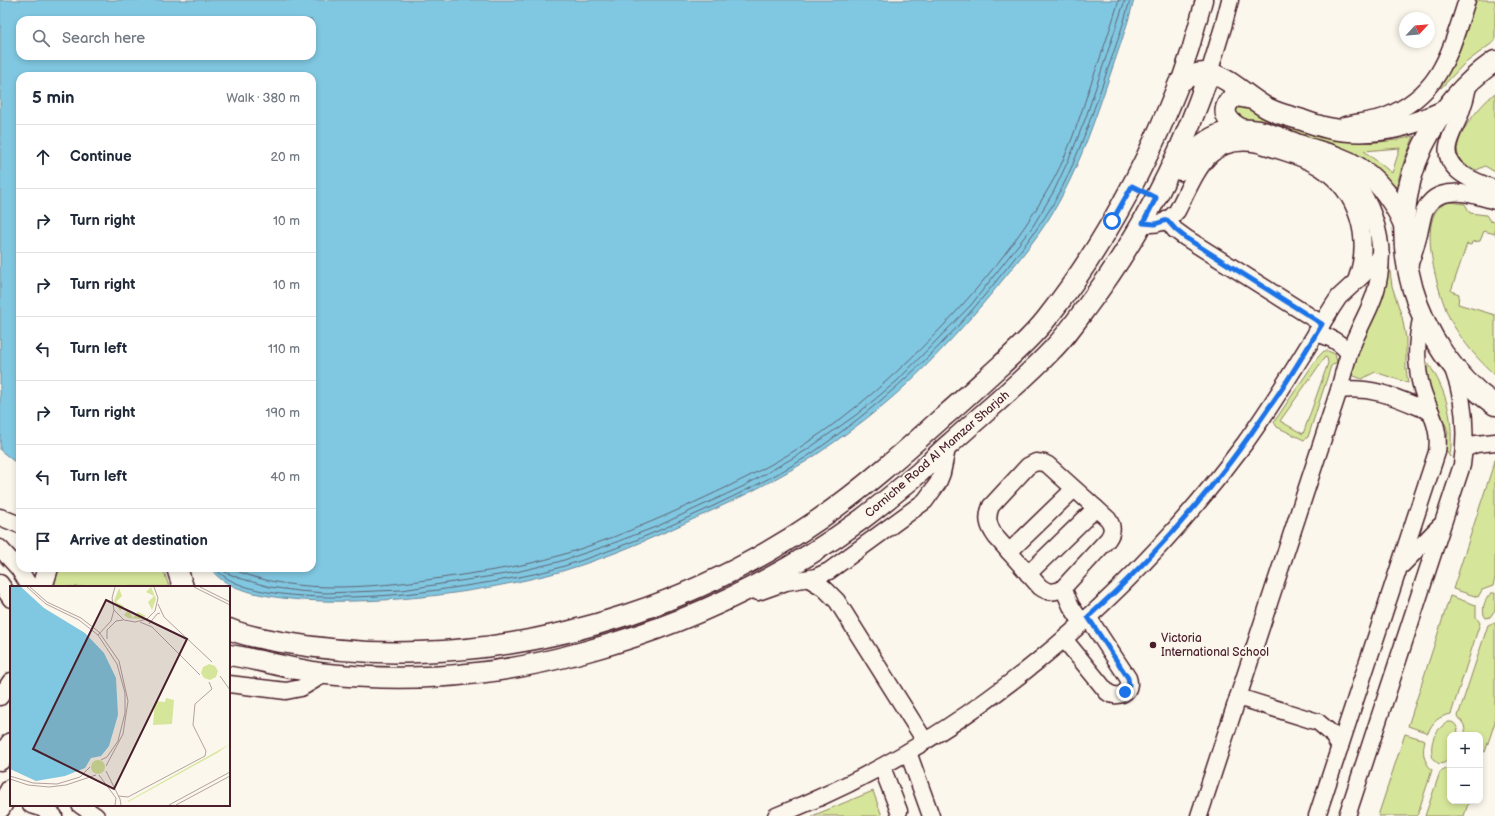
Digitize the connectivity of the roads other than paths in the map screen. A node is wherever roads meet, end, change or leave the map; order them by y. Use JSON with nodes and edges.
{"nodes":[{"id":1,"x":1204,"y":0,"type":"edge"},
{"id":2,"x":1230,"y":0,"type":"edge"},
{"id":3,"x":1467,"y":0,"type":"edge"},
{"id":4,"x":1495,"y":61,"type":"edge"},
{"id":5,"x":1209,"y":73,"type":"junction"},
{"id":6,"x":1469,"y":82,"type":"junction"},
{"id":7,"x":1179,"y":83,"type":"junction"},
{"id":8,"x":1252,"y":99,"type":"junction"},
{"id":9,"x":1444,"y":111,"type":"junction"},
{"id":10,"x":1327,"y":128,"type":"junction"},
{"id":11,"x":1242,"y":130,"type":"junction"},
{"id":12,"x":1324,"y":153,"type":"junction"},
{"id":13,"x":1132,"y":186,"type":"junction"},
{"id":14,"x":1494,"y":196,"type":"edge"},
{"id":15,"x":1156,"y":198,"type":"junction"},
{"id":16,"x":1167,"y":220,"type":"junction"},
{"id":17,"x":1143,"y":223,"type":"junction"},
{"id":18,"x":1405,"y":227,"type":"junction"},
{"id":19,"x":1381,"y":255,"type":"junction"},
{"id":20,"x":1408,"y":269,"type":"junction"},
{"id":21,"x":1356,"y":282,"type":"junction"},
{"id":22,"x":1422,"y":315,"type":"junction"},
{"id":23,"x":1319,"y":328,"type":"junction"},
{"id":24,"x":1349,"y":353,"type":"junction"},
{"id":25,"x":1452,"y":365,"type":"junction"},
{"id":26,"x":1339,"y":390,"type":"junction"},
{"id":27,"x":1493,"y":402,"type":"edge"},
{"id":28,"x":1431,"y":412,"type":"junction"},
{"id":29,"x":1495,"y":442,"type":"edge"},
{"id":30,"x":948,"y":444,"type":"junction"},
{"id":31,"x":1464,"y":450,"type":"junction"},
{"id":32,"x":1074,"y":489,"type":"junction"},
{"id":33,"x":1096,"y":508,"type":"junction"},
{"id":34,"x":0,"y":517,"type":"edge"},
{"id":35,"x":1444,"y":522,"type":"junction"},
{"id":36,"x":16,"y":523,"type":"edge"},
{"id":37,"x":0,"y":548,"type":"edge"},
{"id":38,"x":1009,"y":552,"type":"junction"},
{"id":39,"x":16,"y":566,"type":"edge"},
{"id":40,"x":836,"y":567,"type":"junction"},
{"id":41,"x":1399,"y":569,"type":"junction"},
{"id":42,"x":21,"y":572,"type":"edge"},
{"id":43,"x":47,"y":572,"type":"edge"},
{"id":44,"x":178,"y":572,"type":"edge"},
{"id":45,"x":1028,"y":574,"type":"junction"},
{"id":46,"x":809,"y":579,"type":"junction"},
{"id":47,"x":0,"y":583,"type":"edge"},
{"id":48,"x":29,"y":586,"type":"edge"},
{"id":49,"x":42,"y":586,"type":"edge"},
{"id":50,"x":183,"y":586,"type":"edge"},
{"id":51,"x":1063,"y":588,"type":"junction"},
{"id":52,"x":10,"y":598,"type":"edge"},
{"id":53,"x":731,"y":598,"type":"junction"},
{"id":54,"x":837,"y":601,"type":"junction"},
{"id":55,"x":1085,"y":620,"type":"junction"},
{"id":56,"x":230,"y":629,"type":"edge"},
{"id":57,"x":1064,"y":639,"type":"junction"},
{"id":58,"x":230,"y":655,"type":"edge"},
{"id":59,"x":326,"y":673,"type":"junction"},
{"id":60,"x":10,"y":682,"type":"edge"},
{"id":61,"x":230,"y":684,"type":"edge"},
{"id":62,"x":0,"y":697,"type":"edge"},
{"id":63,"x":1238,"y":697,"type":"junction"},
{"id":64,"x":1351,"y":713,"type":"junction"},
{"id":65,"x":1318,"y":722,"type":"junction"},
{"id":66,"x":925,"y":741,"type":"junction"},
{"id":67,"x":10,"y":745,"type":"edge"},
{"id":68,"x":1340,"y":747,"type":"junction"},
{"id":69,"x":908,"y":752,"type":"junction"},
{"id":70,"x":0,"y":760,"type":"edge"},
{"id":71,"x":882,"y":767,"type":"junction"},
{"id":72,"x":10,"y":791,"type":"edge"},
{"id":73,"x":10,"y":804,"type":"edge"},
{"id":74,"x":35,"y":806,"type":"edge"},
{"id":75,"x":81,"y":806,"type":"edge"},
{"id":76,"x":0,"y":808,"type":"edge"},
{"id":77,"x":899,"y":811,"type":"dead end"},
{"id":78,"x":50,"y":815,"type":"edge"},
{"id":79,"x":96,"y":816,"type":"edge"},
{"id":80,"x":776,"y":816,"type":"edge"},
{"id":81,"x":931,"y":816,"type":"edge"},
{"id":82,"x":1199,"y":816,"type":"edge"},
{"id":83,"x":1317,"y":816,"type":"edge"},
{"id":84,"x":1347,"y":816,"type":"edge"}],
"edges":[{"from":1,"to":7,"type":"street","name":"Corniche Road Al Mamzar Sharjah"},
{"from":2,"to":5,"type":"street","name":"Corniche Road Al Mamzar Sharjah"},
{"from":3,"to":10,"type":"street"},
{"from":4,"to":6,"type":"main road"},
{"from":5,"to":7,"type":"main road"},
{"from":5,"to":8,"type":"main road"},
{"from":5,"to":15,"type":"main road","name":"Corniche Road Al Mamzar Sharjah"},
{"from":6,"to":9,"type":"main road"},
{"from":6,"to":14,"type":"street"},
{"from":7,"to":13,"type":"main road","name":"Corniche Road Al Mamzar Sharjah"},
{"from":8,"to":10,"type":"main road"},
{"from":8,"to":11,"type":"main road"},
{"from":9,"to":10,"type":"main road"},
{"from":9,"to":18,"type":"main road"},
{"from":11,"to":12,"type":"main road"},
{"from":11,"to":15,"type":"main road"},
{"from":12,"to":18,"type":"main road"},
{"from":12,"to":19,"type":"street"},
{"from":13,"to":15,"type":"main road"},
{"from":13,"to":56,"type":"main road","name":"Corniche Road Al Mamzar Sharjah"},
{"from":14,"to":20,"type":"street"},
{"from":15,"to":17,"type":"main road","name":"Corniche Road Al Mamzar Sharjah"},
{"from":16,"to":17,"type":"street"},
{"from":16,"to":21,"type":"street"},
{"from":16,"to":23,"type":"street"},
{"from":17,"to":30,"type":"main road","name":"Corniche Road Al Mamzar Sharjah"},
{"from":18,"to":20,"type":"main road"},
{"from":19,"to":21,"type":"street"},
{"from":19,"to":24,"type":"street"},
{"from":20,"to":22,"type":"main road"},
{"from":21,"to":23,"type":"street"},
{"from":22,"to":25,"type":"main road"},
{"from":22,"to":28,"type":"street"},
{"from":23,"to":24,"type":"street"},
{"from":23,"to":55,"type":"street"},
{"from":24,"to":26,"type":"street"},
{"from":25,"to":27,"type":"main road"},
{"from":25,"to":31,"type":"street"},
{"from":26,"to":28,"type":"street"},
{"from":26,"to":63,"type":"street"},
{"from":28,"to":41,"type":"street"},
{"from":29,"to":31,"type":"street"},
{"from":30,"to":40,"type":"street"},
{"from":30,"to":53,"type":"main road","name":"Corniche Road Al Mamzar Sharjah"},
{"from":31,"to":35,"type":"street"},
{"from":32,"to":33,"type":"street"},
{"from":32,"to":38,"type":"street"},
{"from":32,"to":38,"type":"street"},
{"from":33,"to":45,"type":"street"},
{"from":33,"to":51,"type":"street"},
{"from":34,"to":36,"type":"street"},
{"from":35,"to":41,"type":"street"},
{"from":35,"to":84,"type":"street"},
{"from":37,"to":39,"type":"street"},
{"from":38,"to":45,"type":"street"},
{"from":40,"to":46,"type":"street"},
{"from":40,"to":54,"type":"street"},
{"from":41,"to":64,"type":"street"},
{"from":42,"to":48,"type":"street"},
{"from":43,"to":49,"type":"main road"},
{"from":44,"to":50,"type":"main road"},
{"from":45,"to":51,"type":"street"},
{"from":46,"to":53,"type":"street"},
{"from":46,"to":54,"type":"street"},
{"from":47,"to":52,"type":"street"},
{"from":51,"to":55,"type":"street"},
{"from":53,"to":59,"type":"main road","name":"Corniche Road Al Mamzar Sharjah"},
{"from":54,"to":66,"type":"street"},
{"from":55,"to":57,"type":"street"},
{"from":55,"to":57,"type":"street"},
{"from":57,"to":66,"type":"street"},
{"from":58,"to":59,"type":"main road","name":"Corniche Road Al Mamzar Sharjah"},
{"from":59,"to":61,"type":"street"},
{"from":60,"to":62,"type":"street"},
{"from":63,"to":65,"type":"street"},
{"from":63,"to":82,"type":"street"},
{"from":64,"to":65,"type":"street"},
{"from":64,"to":68,"type":"street"},
{"from":65,"to":68,"type":"street"},
{"from":66,"to":69,"type":"street"},
{"from":67,"to":70,"type":"main road"},
{"from":68,"to":83,"type":"street"},
{"from":69,"to":71,"type":"street"},
{"from":69,"to":81,"type":"street"},
{"from":71,"to":77,"type":"street"},
{"from":71,"to":80,"type":"street"},
{"from":72,"to":76,"type":"main road"},
{"from":73,"to":76,"type":"street"},
{"from":74,"to":78,"type":"street"},
{"from":75,"to":79,"type":"street"}]}
